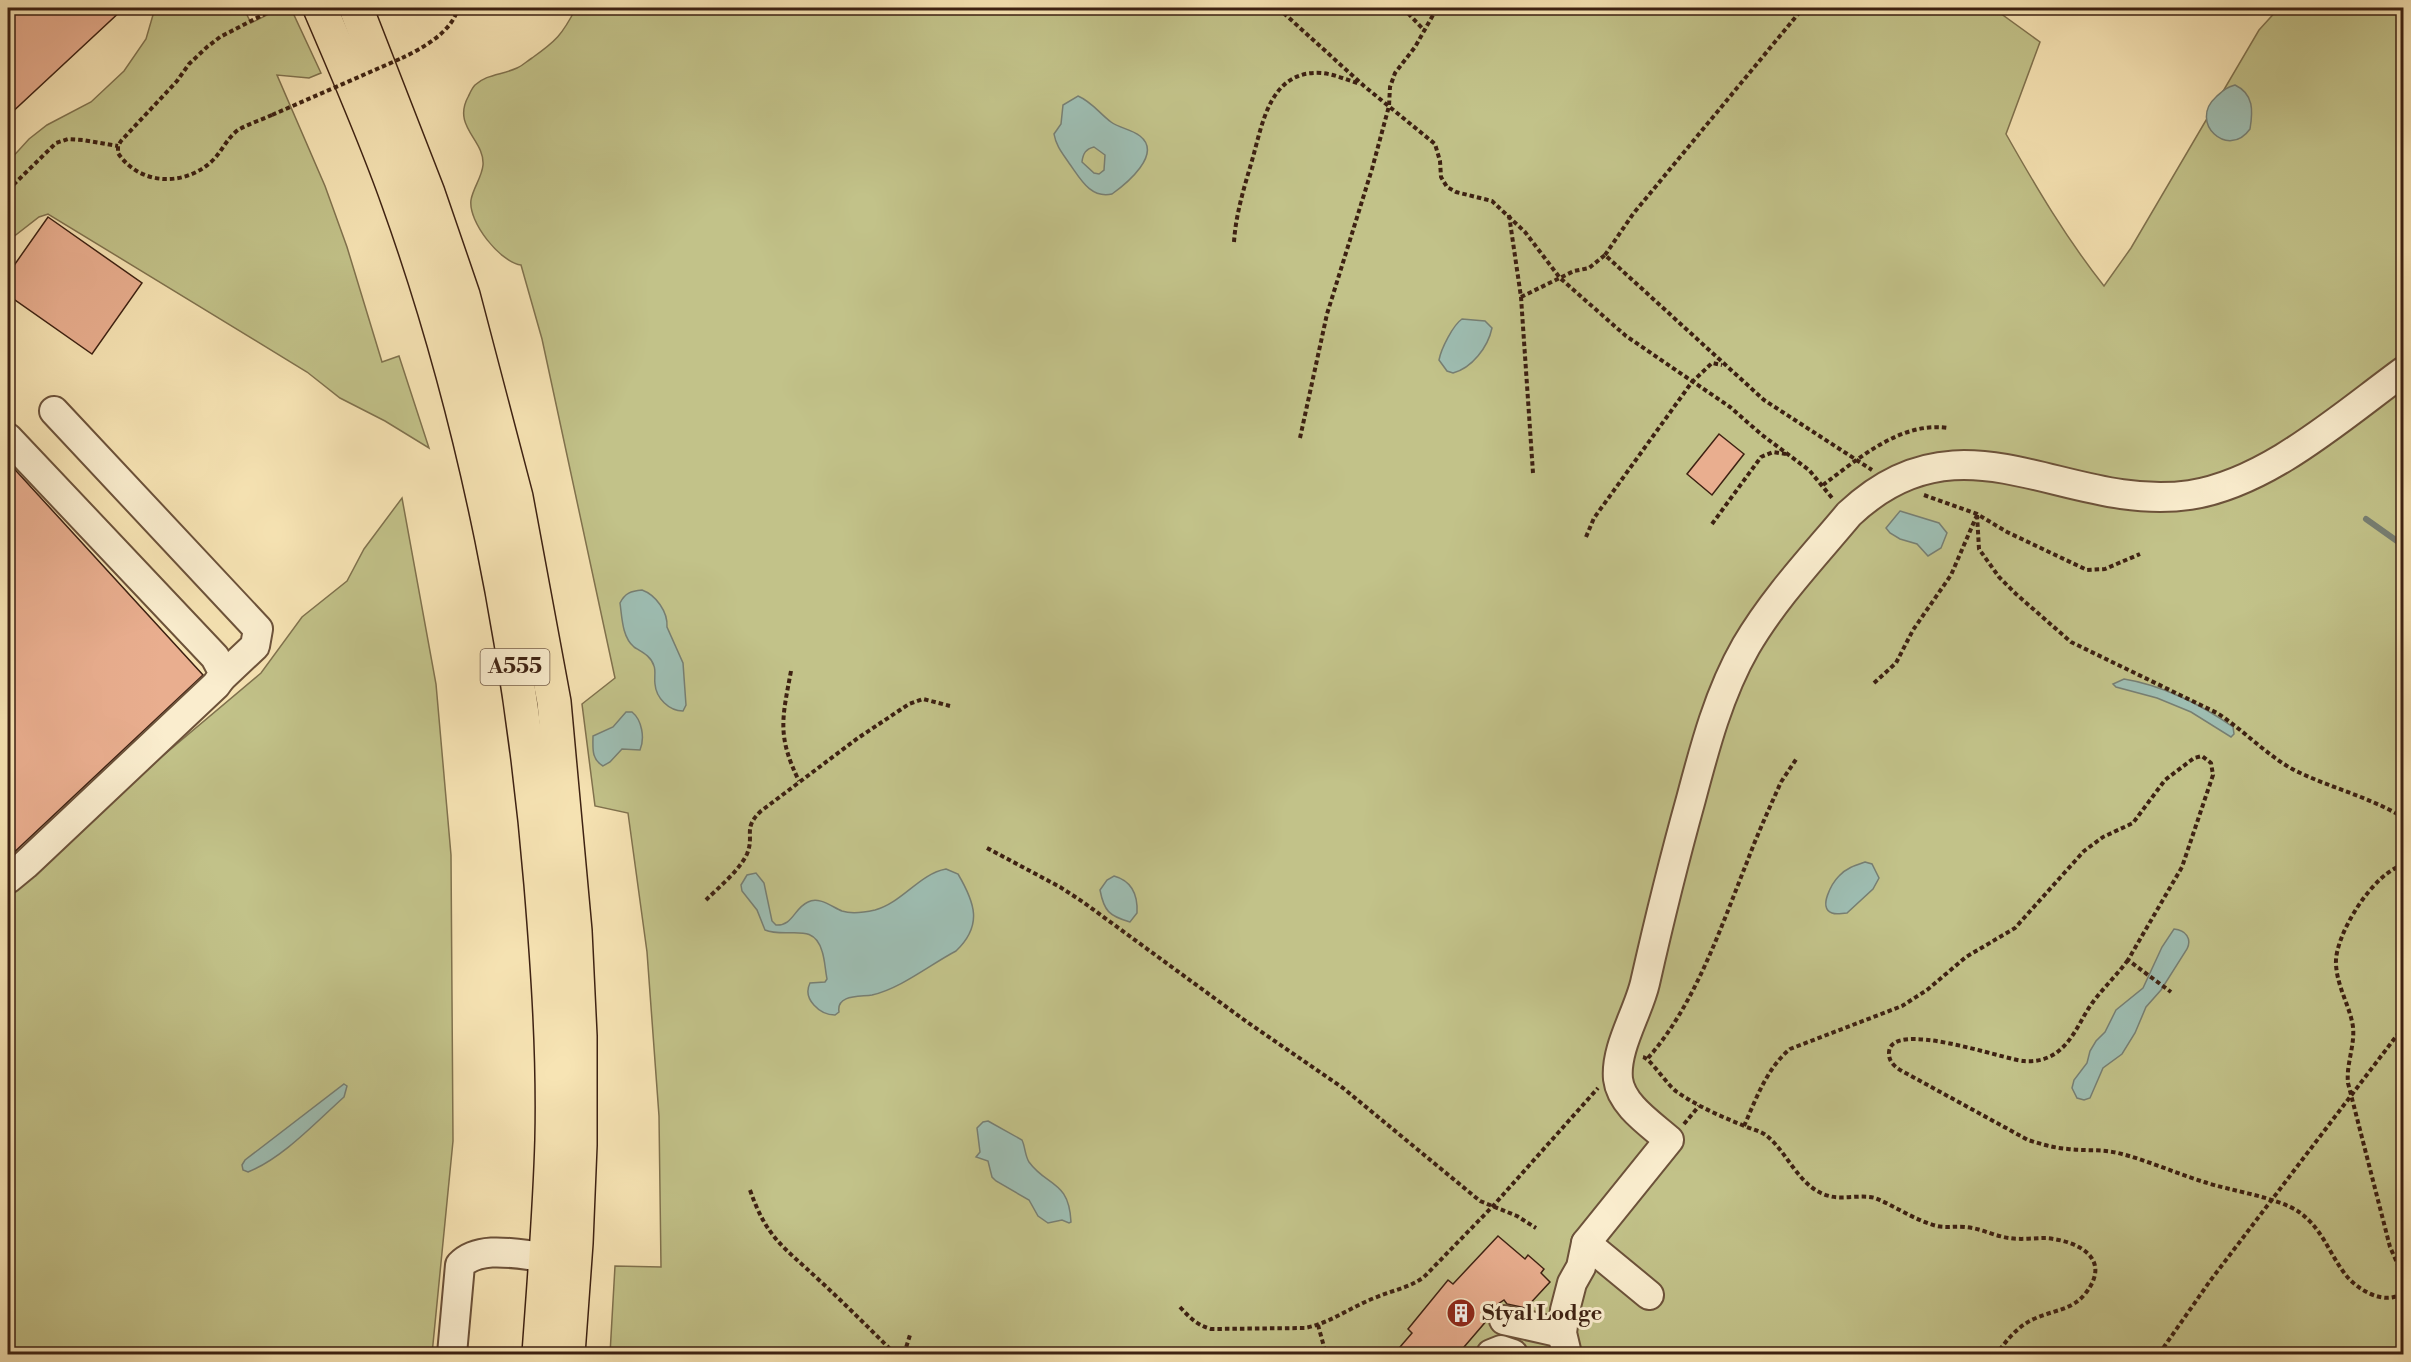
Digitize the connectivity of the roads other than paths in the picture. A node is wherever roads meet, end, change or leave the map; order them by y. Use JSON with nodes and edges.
{"nodes":[{"id":1,"x":320,"y":8,"type":"edge"},
{"id":2,"x":356,"y":8,"type":"edge"},
{"id":3,"x":2403,"y":371,"type":"edge"},
{"id":4,"x":54,"y":411,"type":"dead end"},
{"id":5,"x":8,"y":438,"type":"edge"},
{"id":6,"x":221,"y":678,"type":"junction"},
{"id":7,"x":8,"y":879,"type":"edge"},
{"id":8,"x":1586,"y":1243,"type":"junction"},
{"id":9,"x":546,"y":1257,"type":"junction"},
{"id":10,"x":1649,"y":1295,"type":"dead end"},
{"id":11,"x":1503,"y":1320,"type":"dead end"},
{"id":12,"x":1565,"y":1344,"type":"edge"},
{"id":13,"x":452,"y":1354,"type":"edge"},
{"id":14,"x":539,"y":1354,"type":"edge"},
{"id":15,"x":568,"y":1354,"type":"edge"},
{"id":16,"x":1491,"y":1354,"type":"edge"},
{"id":17,"x":1513,"y":1354,"type":"edge"}],
"edges":[{"from":1,"to":9,"type":"highway","number":"A555"},
{"from":2,"to":15,"type":"highway","number":"A555"},
{"from":3,"to":8,"type":"lane"},
{"from":4,"to":6,"type":"lane"},
{"from":5,"to":6,"type":"lane"},
{"from":6,"to":7,"type":"lane"},
{"from":8,"to":10,"type":"lane"},
{"from":8,"to":12,"type":"lane"},
{"from":9,"to":13,"type":"lane"},
{"from":9,"to":14,"type":"highway","number":"A555"},
{"from":11,"to":12,"type":"lane"},
{"from":16,"to":17,"type":"lane"}]}
